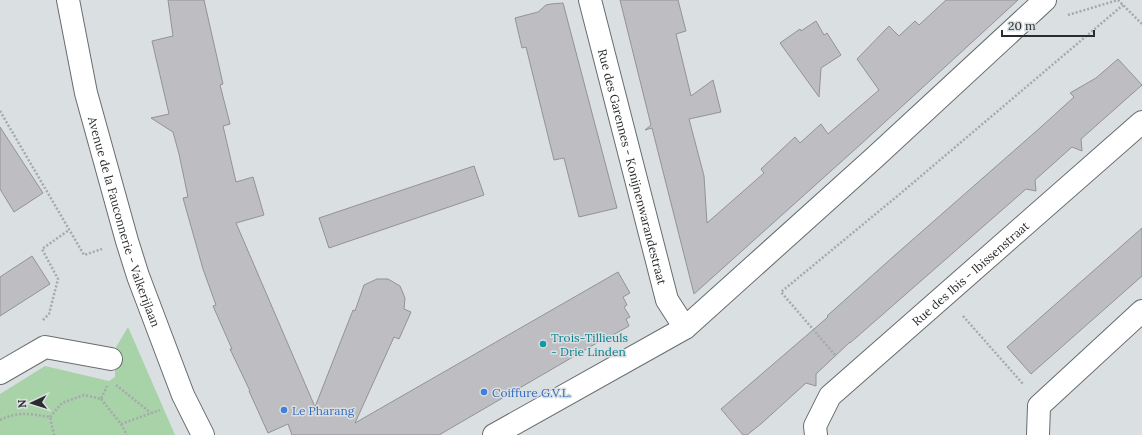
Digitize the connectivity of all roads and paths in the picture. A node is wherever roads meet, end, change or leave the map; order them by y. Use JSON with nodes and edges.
{"nodes":[{"id":1,"x":68,"y":0,"type":"edge"},
{"id":2,"x":590,"y":0,"type":"edge"},
{"id":3,"x":1045,"y":0,"type":"edge"},
{"id":4,"x":1123,"y":5,"type":"junction"},
{"id":5,"x":1067,"y":16,"type":"dead end"},
{"id":6,"x":1142,"y":24,"type":"edge"},
{"id":7,"x":0,"y":111,"type":"edge"},
{"id":8,"x":1142,"y":122,"type":"edge"},
{"id":9,"x":69,"y":230,"type":"junction"},
{"id":10,"x":109,"y":247,"type":"dead end"},
{"id":11,"x":946,"y":296,"type":"junction"},
{"id":12,"x":1142,"y":311,"type":"edge"},
{"id":13,"x":685,"y":328,"type":"junction"},
{"id":14,"x":45,"y":347,"type":"junction"},
{"id":15,"x":833,"y":352,"type":"dead end"},
{"id":16,"x":111,"y":359,"type":"dead end"},
{"id":17,"x":0,"y":373,"type":"edge"},
{"id":18,"x":109,"y":381,"type":"dead end"},
{"id":19,"x":116,"y":384,"type":"dead end"},
{"id":20,"x":1025,"y":387,"type":"dead end"},
{"id":21,"x":101,"y":399,"type":"junction"},
{"id":22,"x":162,"y":409,"type":"dead end"},
{"id":23,"x":151,"y":413,"type":"junction"},
{"id":24,"x":50,"y":417,"type":"junction"},
{"id":25,"x":0,"y":420,"type":"edge"},
{"id":26,"x":121,"y":424,"type":"junction"},
{"id":27,"x":54,"y":435,"type":"edge"},
{"id":28,"x":127,"y":435,"type":"edge"},
{"id":29,"x":203,"y":435,"type":"edge"},
{"id":30,"x":494,"y":435,"type":"edge"},
{"id":31,"x":816,"y":435,"type":"edge"},
{"id":32,"x":1038,"y":435,"type":"edge"}],
"edges":[{"from":1,"to":29,"type":"street","name":"Avenue de la Fauconnerie - Valkerijlaan"},
{"from":2,"to":13,"type":"street","name":"Rue des Garennes - Konijnenwarandestraat"},
{"from":3,"to":13,"type":"street"},
{"from":4,"to":5,"type":"path"},
{"from":4,"to":6,"type":"path"},
{"from":4,"to":15,"type":"path"},
{"from":7,"to":9,"type":"path"},
{"from":8,"to":11,"type":"street","name":"Rue des Ibis - Ibissenstraat"},
{"from":9,"to":10,"type":"path"},
{"from":9,"to":14,"type":"path"},
{"from":11,"to":20,"type":"path"},
{"from":11,"to":31,"type":"street","name":"Rue des Ibis - Ibissenstraat"},
{"from":12,"to":32,"type":"street"},
{"from":13,"to":30,"type":"street"},
{"from":14,"to":16,"type":"street"},
{"from":14,"to":17,"type":"street"},
{"from":18,"to":21,"type":"path"},
{"from":19,"to":23,"type":"path"},
{"from":21,"to":24,"type":"path"},
{"from":21,"to":26,"type":"path"},
{"from":22,"to":23,"type":"path"},
{"from":23,"to":26,"type":"path"},
{"from":24,"to":25,"type":"path"},
{"from":24,"to":27,"type":"path"},
{"from":26,"to":28,"type":"path"}]}
